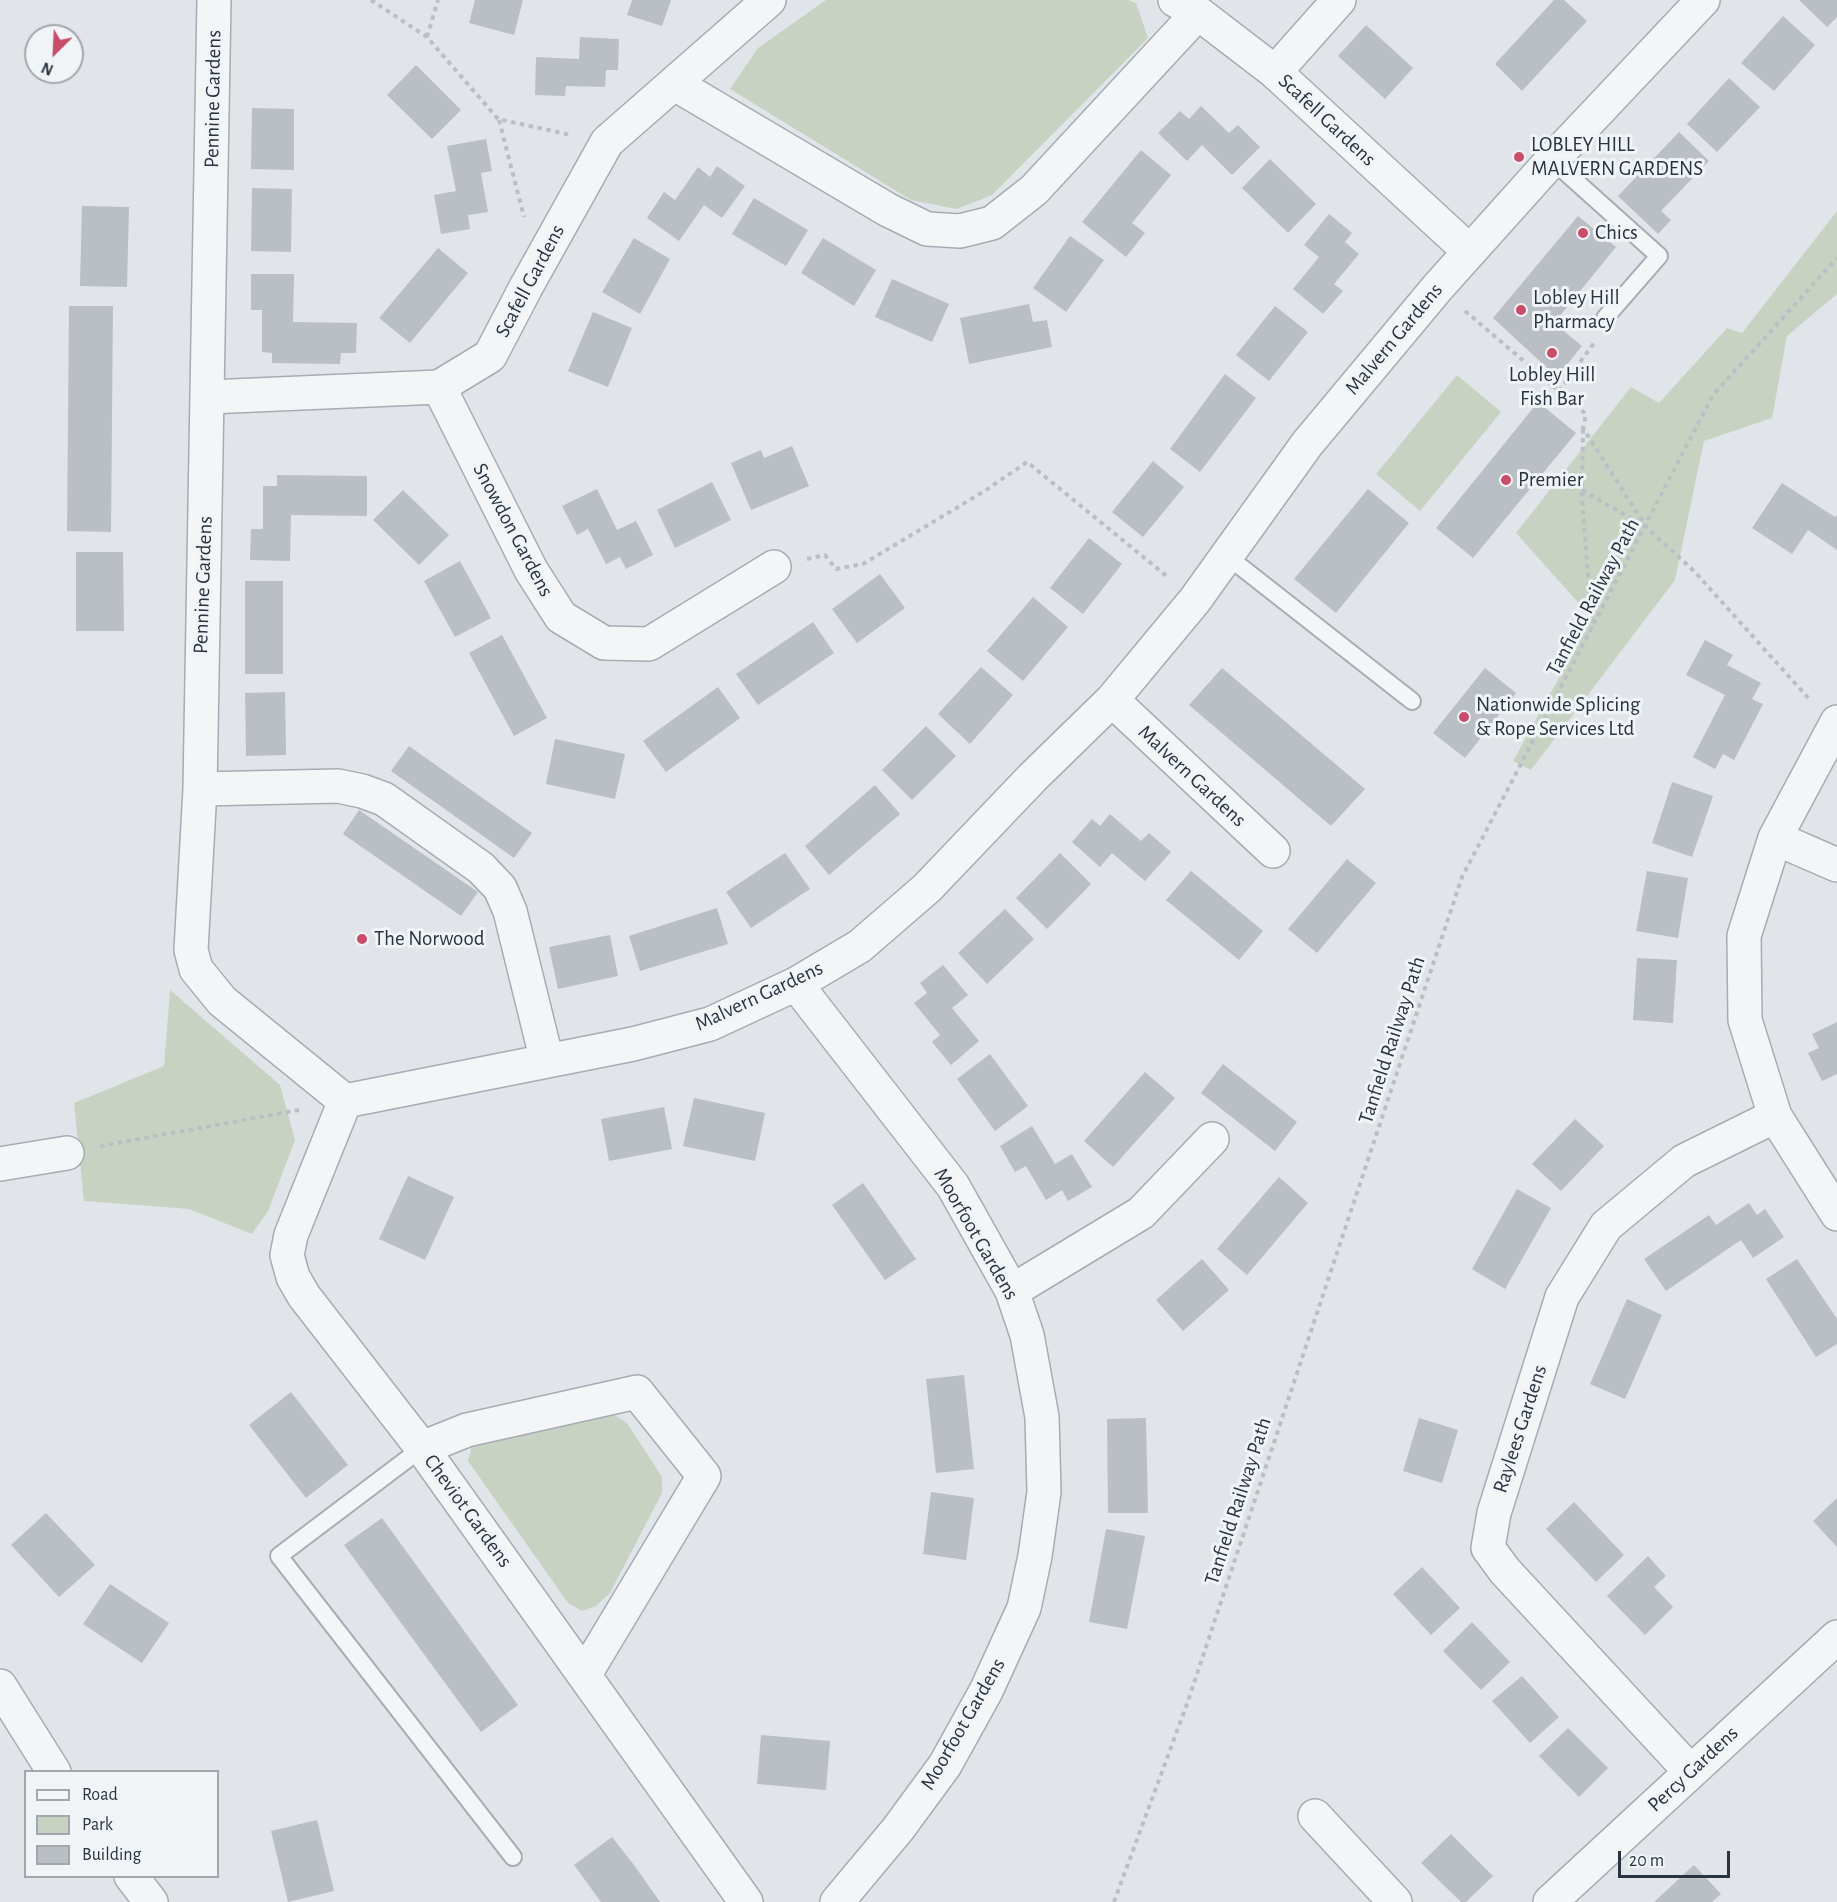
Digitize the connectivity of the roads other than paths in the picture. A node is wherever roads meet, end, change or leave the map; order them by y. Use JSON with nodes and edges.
{"nodes":[{"id":1,"x":214,"y":0,"type":"edge"},
{"id":2,"x":769,"y":0,"type":"edge"},
{"id":3,"x":1339,"y":0,"type":"edge"},
{"id":4,"x":1703,"y":0,"type":"edge"},
{"id":5,"x":1186,"y":7,"type":"edge"},
{"id":6,"x":1275,"y":72,"type":"junction"},
{"id":7,"x":675,"y":84,"type":"junction"},
{"id":8,"x":1552,"y":160,"type":"junction"},
{"id":9,"x":1469,"y":251,"type":"junction"},
{"id":10,"x":1605,"y":318,"type":"road end"},
{"id":11,"x":439,"y":387,"type":"junction"},
{"id":12,"x":209,"y":397,"type":"junction"},
{"id":13,"x":1227,"y":556,"type":"junction"},
{"id":14,"x":774,"y":567,"type":"road end"},
{"id":15,"x":1112,"y":700,"type":"junction"},
{"id":16,"x":1412,"y":701,"type":"dead end"},
{"id":17,"x":1835,"y":724,"type":"edge"},
{"id":18,"x":200,"y":789,"type":"junction"},
{"id":19,"x":1775,"y":838,"type":"junction"},
{"id":20,"x":1273,"y":851,"type":"dead end"},
{"id":21,"x":1837,"y":865,"type":"edge"},
{"id":22,"x":796,"y":984,"type":"junction"},
{"id":23,"x":548,"y":1061,"type":"junction"},
{"id":24,"x":345,"y":1101,"type":"junction"},
{"id":25,"x":1775,"y":1116,"type":"junction"},
{"id":26,"x":1212,"y":1139,"type":"dead end"},
{"id":27,"x":67,"y":1153,"type":"road end"},
{"id":28,"x":0,"y":1164,"type":"edge"},
{"id":29,"x":1837,"y":1214,"type":"edge"},
{"id":30,"x":1012,"y":1291,"type":"junction"},
{"id":31,"x":422,"y":1448,"type":"junction"},
{"id":32,"x":1837,"y":1637,"type":"edge"},
{"id":33,"x":585,"y":1674,"type":"junction"},
{"id":34,"x":0,"y":1686,"type":"edge"},
{"id":35,"x":53,"y":1770,"type":"edge"},
{"id":36,"x":1690,"y":1771,"type":"junction"},
{"id":37,"x":1315,"y":1816,"type":"dead end"},
{"id":38,"x":513,"y":1857,"type":"dead end"},
{"id":39,"x":132,"y":1878,"type":"edge"},
{"id":40,"x":151,"y":1902,"type":"edge"},
{"id":41,"x":746,"y":1902,"type":"edge"},
{"id":42,"x":837,"y":1902,"type":"edge"},
{"id":43,"x":1395,"y":1902,"type":"edge"},
{"id":44,"x":1550,"y":1902,"type":"edge"}],
"edges":[{"from":1,"to":12,"type":"street","name":"Pennine Gardens"},
{"from":2,"to":7,"type":"street","name":"Scafell Gardens"},
{"from":3,"to":6,"type":"street"},
{"from":4,"to":8,"type":"street","name":"Malvern Gardens"},
{"from":5,"to":6,"type":"street","name":"Scafell Gardens"},
{"from":5,"to":7,"type":"street"},
{"from":6,"to":9,"type":"street","name":"Scafell Gardens"},
{"from":7,"to":11,"type":"street","name":"Scafell Gardens"},
{"from":8,"to":9,"type":"street","name":"Malvern Gardens"},
{"from":8,"to":10,"type":"lane"},
{"from":9,"to":13,"type":"street","name":"Malvern Gardens"},
{"from":11,"to":12,"type":"street","name":"Scafell Gardens"},
{"from":11,"to":14,"type":"street","name":"Snowdon Gardens"},
{"from":12,"to":18,"type":"street","name":"Pennine Gardens"},
{"from":13,"to":15,"type":"street","name":"Malvern Gardens"},
{"from":13,"to":16,"type":"lane"},
{"from":15,"to":20,"type":"street","name":"Malvern Gardens"},
{"from":15,"to":22,"type":"street","name":"Malvern Gardens"},
{"from":17,"to":19,"type":"street"},
{"from":18,"to":23,"type":"street"},
{"from":18,"to":24,"type":"street","name":"Pennine Gardens"},
{"from":19,"to":21,"type":"street"},
{"from":19,"to":25,"type":"street"},
{"from":22,"to":23,"type":"street","name":"Malvern Gardens"},
{"from":22,"to":30,"type":"street","name":"Moorfoot Gardens"},
{"from":23,"to":24,"type":"street","name":"Malvern Gardens"},
{"from":24,"to":31,"type":"street","name":"Cheviot Gardens"},
{"from":25,"to":29,"type":"street"},
{"from":25,"to":36,"type":"street","name":"Raylees Gardens"},
{"from":26,"to":30,"type":"street"},
{"from":27,"to":28,"type":"street"},
{"from":30,"to":42,"type":"street","name":"Moorfoot Gardens"},
{"from":31,"to":33,"type":"street","name":"Cheviot Gardens"},
{"from":31,"to":33,"type":"street"},
{"from":31,"to":38,"type":"lane"},
{"from":32,"to":36,"type":"street","name":"Percy Gardens"},
{"from":33,"to":41,"type":"street","name":"Cheviot Gardens"},
{"from":34,"to":35,"type":"street"},
{"from":36,"to":44,"type":"street","name":"Percy Gardens"},
{"from":37,"to":43,"type":"street"},
{"from":39,"to":40,"type":"street"}]}
